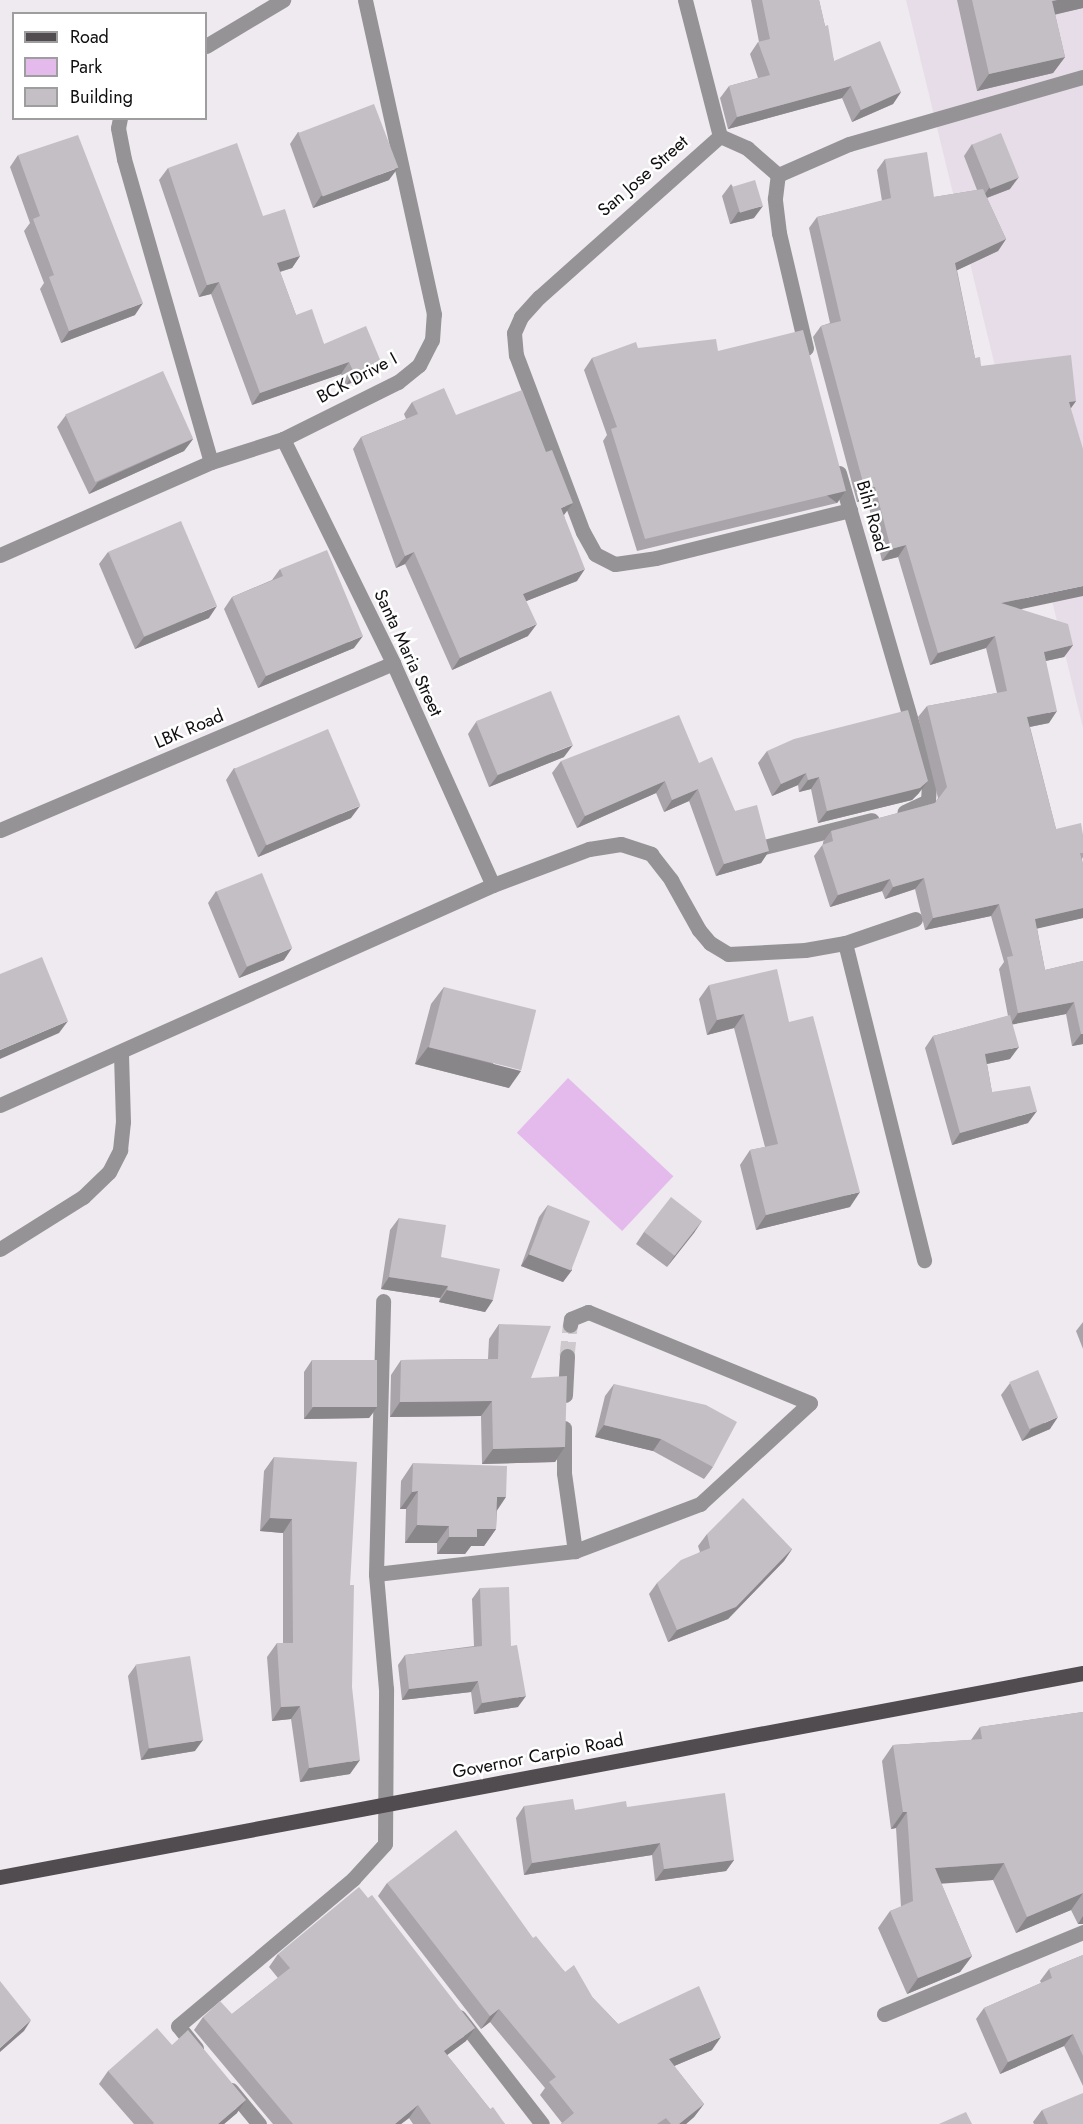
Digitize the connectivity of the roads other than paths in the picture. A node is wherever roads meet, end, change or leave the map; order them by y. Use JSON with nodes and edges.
{"nodes":[{"id":1,"x":283,"y":0,"type":"edge"},
{"id":2,"x":365,"y":0,"type":"edge"},
{"id":3,"x":685,"y":0,"type":"edge"},
{"id":4,"x":207,"y":45,"type":"edge"},
{"id":5,"x":1083,"y":77,"type":"edge"},
{"id":6,"x":120,"y":120,"type":"edge"},
{"id":7,"x":720,"y":136,"type":"junction"},
{"id":8,"x":778,"y":175,"type":"junction"},
{"id":9,"x":808,"y":359,"type":"edge"},
{"id":10,"x":283,"y":439,"type":"junction"},
{"id":11,"x":835,"y":457,"type":"edge"},
{"id":12,"x":211,"y":462,"type":"junction"},
{"id":13,"x":850,"y":510,"type":"junction"},
{"id":14,"x":0,"y":555,"type":"edge"},
{"id":15,"x":393,"y":663,"type":"junction"},
{"id":16,"x":0,"y":830,"type":"edge"},
{"id":17,"x":764,"y":847,"type":"edge"},
{"id":18,"x":493,"y":885,"type":"junction"},
{"id":19,"x":915,"y":919,"type":"dead end"},
{"id":20,"x":844,"y":942,"type":"junction"},
{"id":21,"x":121,"y":1053,"type":"junction"},
{"id":22,"x":0,"y":1105,"type":"edge"},
{"id":23,"x":0,"y":1249,"type":"edge"},
{"id":24,"x":924,"y":1260,"type":"dead end"},
{"id":25,"x":382,"y":1301,"type":"dead end"},
{"id":26,"x":570,"y":1324,"type":"dead end"},
{"id":27,"x":567,"y":1356,"type":"tunnel mouth"},
{"id":28,"x":575,"y":1551,"type":"junction"},
{"id":29,"x":376,"y":1574,"type":"junction"},
{"id":30,"x":1083,"y":1673,"type":"edge"},
{"id":31,"x":387,"y":1805,"type":"junction"},
{"id":32,"x":0,"y":1876,"type":"edge"},
{"id":33,"x":1083,"y":1932,"type":"edge"},
{"id":34,"x":448,"y":2002,"type":"edge"},
{"id":35,"x":884,"y":2014,"type":"dead end"},
{"id":36,"x":207,"y":2062,"type":"edge"},
{"id":37,"x":222,"y":2080,"type":"edge"},
{"id":38,"x":259,"y":2124,"type":"edge"},
{"id":39,"x":542,"y":2124,"type":"edge"}],
"edges":[{"from":1,"to":4,"type":"street"},
{"from":2,"to":10,"type":"street","name":"BCK Drive I"},
{"from":3,"to":7,"type":"street"},
{"from":5,"to":8,"type":"street"},
{"from":6,"to":12,"type":"street"},
{"from":7,"to":8,"type":"street"},
{"from":7,"to":13,"type":"street","name":"San Jose Street"},
{"from":8,"to":9,"type":"street"},
{"from":10,"to":12,"type":"street","name":"BCK Drive I"},
{"from":10,"to":15,"type":"street","name":"Santa Maria Street"},
{"from":11,"to":13,"type":"street","name":"Bihi Road"},
{"from":12,"to":14,"type":"street","name":"BCK Drive I"},
{"from":13,"to":17,"type":"street","name":"Bihi Road"},
{"from":15,"to":16,"type":"street","name":"LBK Road"},
{"from":15,"to":18,"type":"street","name":"Santa Maria Street"},
{"from":18,"to":20,"type":"street"},
{"from":18,"to":21,"type":"street"},
{"from":19,"to":20,"type":"street"},
{"from":20,"to":24,"type":"street"},
{"from":21,"to":22,"type":"street"},
{"from":21,"to":23,"type":"street"},
{"from":25,"to":29,"type":"street"},
{"from":26,"to":28,"type":"street"},
{"from":27,"to":28,"type":"street"},
{"from":28,"to":29,"type":"street"},
{"from":29,"to":31,"type":"street"},
{"from":30,"to":31,"type":"main road","name":"Governor Carpio Road"},
{"from":31,"to":32,"type":"main road","name":"Governor Carpio Road"},
{"from":31,"to":36,"type":"street"},
{"from":33,"to":35,"type":"street"},
{"from":34,"to":39,"type":"street"},
{"from":37,"to":38,"type":"street"}]}
